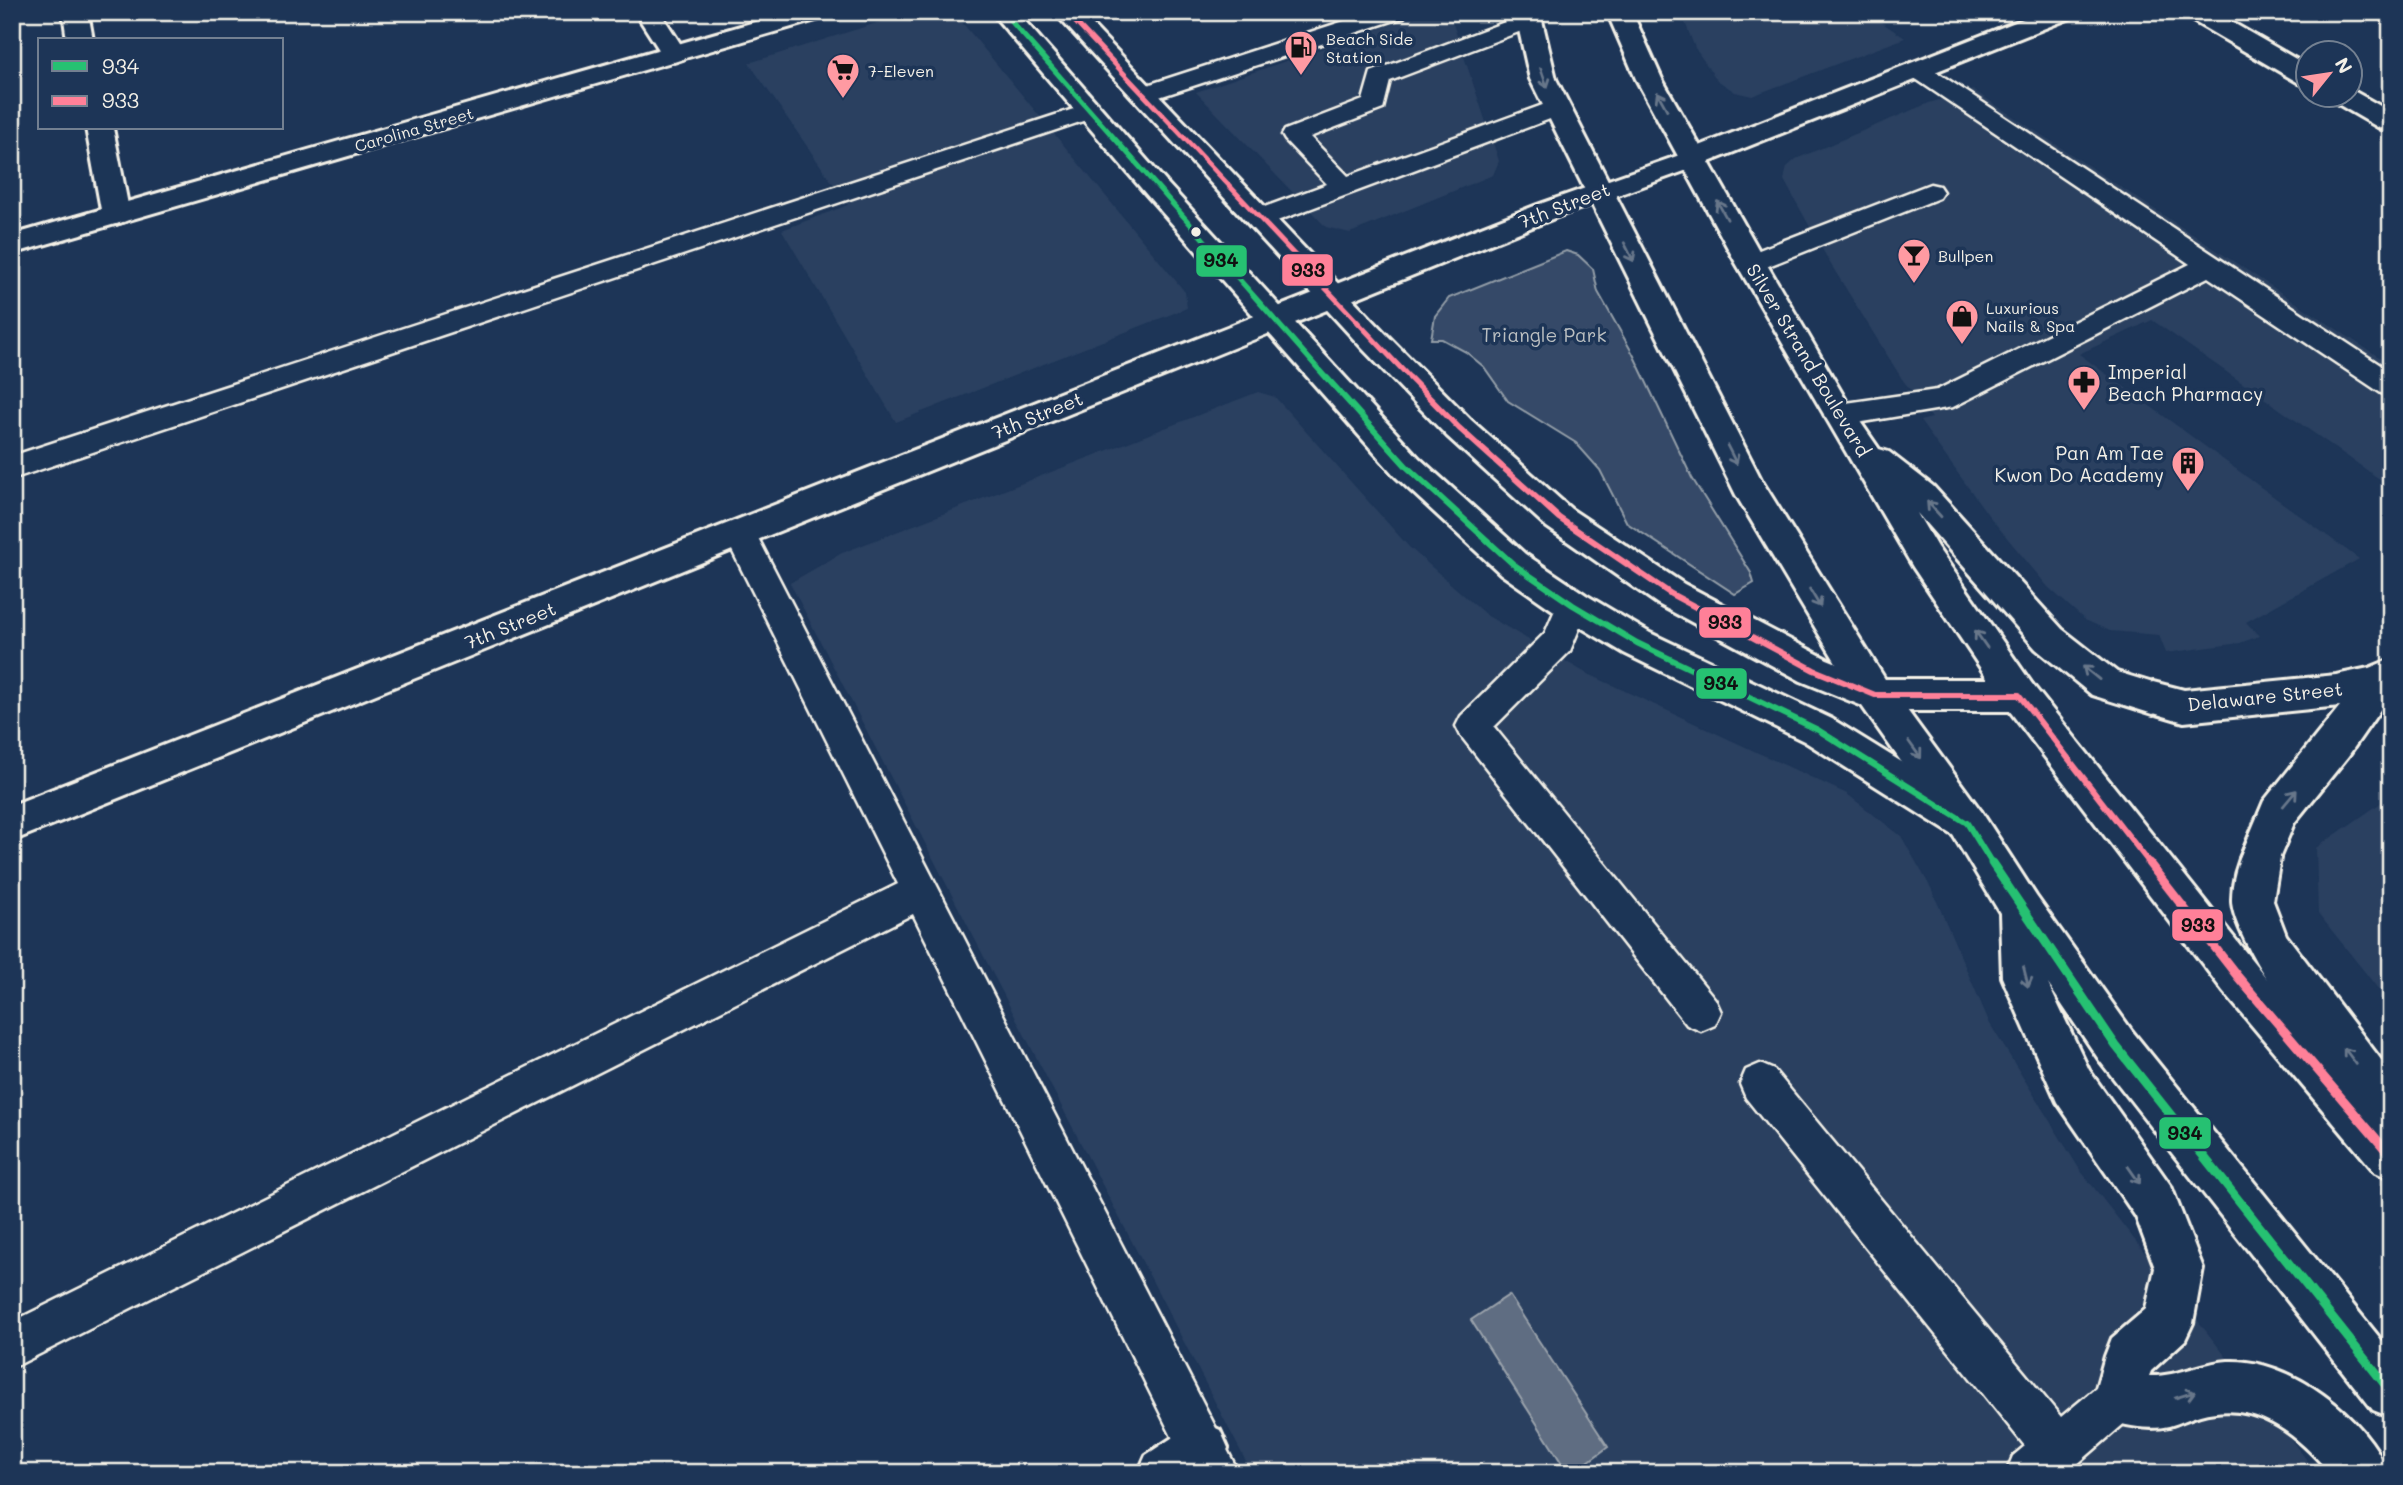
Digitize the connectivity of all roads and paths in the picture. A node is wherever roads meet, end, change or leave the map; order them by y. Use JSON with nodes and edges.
{"nodes":[{"id":1,"x":75,"y":12,"type":"edge"},
{"id":2,"x":647,"y":12,"type":"edge"},
{"id":3,"x":817,"y":12,"type":"edge"},
{"id":4,"x":1003,"y":12,"type":"edge"},
{"id":5,"x":1066,"y":12,"type":"edge"},
{"id":6,"x":1396,"y":12,"type":"edge"},
{"id":7,"x":1619,"y":12,"type":"edge"},
{"id":8,"x":2064,"y":12,"type":"edge"},
{"id":9,"x":2195,"y":12,"type":"edge"},
{"id":10,"x":1528,"y":16,"type":"edge"},
{"id":11,"x":80,"y":38,"type":"edge"},
{"id":12,"x":674,"y":54,"type":"junction"},
{"id":13,"x":2294,"y":69,"type":"edge"},
{"id":14,"x":1917,"y":70,"type":"junction"},
{"id":15,"x":1144,"y":94,"type":"junction"},
{"id":16,"x":1557,"y":108,"type":"junction"},
{"id":17,"x":2364,"y":108,"type":"edge"},
{"id":18,"x":1089,"y":111,"type":"junction"},
{"id":19,"x":2391,"y":123,"type":"edge"},
{"id":20,"x":99,"y":130,"type":"edge"},
{"id":21,"x":1693,"y":158,"type":"junction"},
{"id":22,"x":1344,"y":187,"type":"junction"},
{"id":23,"x":1598,"y":191,"type":"junction"},
{"id":24,"x":1930,"y":192,"type":"dead end"},
{"id":25,"x":116,"y":215,"type":"junction"},
{"id":26,"x":1260,"y":218,"type":"junction"},
{"id":27,"x":12,"y":245,"type":"edge"},
{"id":28,"x":1751,"y":262,"type":"junction"},
{"id":29,"x":2210,"y":265,"type":"junction"},
{"id":30,"x":1334,"y":296,"type":"junction"},
{"id":31,"x":1275,"y":321,"type":"junction"},
{"id":32,"x":2391,"y":386,"type":"edge"},
{"id":33,"x":1839,"y":415,"type":"junction"},
{"id":34,"x":1862,"y":449,"type":"junction"},
{"id":35,"x":12,"y":468,"type":"edge"},
{"id":36,"x":740,"y":534,"type":"junction"},
{"id":37,"x":1573,"y":605,"type":"junction"},
{"id":38,"x":2384,"y":678,"type":"edge"},
{"id":39,"x":1875,"y":695,"type":"junction"},
{"id":40,"x":2020,"y":695,"type":"junction"},
{"id":41,"x":12,"y":823,"type":"edge"},
{"id":42,"x":1967,"y":823,"type":"junction"},
{"id":43,"x":919,"y":892,"type":"junction"},
{"id":44,"x":2021,"y":909,"type":"junction"},
{"id":45,"x":1701,"y":1012,"type":"dead end"},
{"id":46,"x":1760,"y":1084,"type":"dead end"},
{"id":47,"x":2391,"y":1110,"type":"edge"},
{"id":48,"x":2391,"y":1156,"type":"edge"},
{"id":49,"x":12,"y":1346,"type":"edge"},
{"id":50,"x":2391,"y":1392,"type":"edge"},
{"id":51,"x":2118,"y":1399,"type":"junction"},
{"id":52,"x":2044,"y":1461,"type":"edge"},
{"id":53,"x":1194,"y":1464,"type":"edge"},
{"id":54,"x":2363,"y":1473,"type":"edge"}],
"edges":[{"from":1,"to":11,"type":"main road"},
{"from":2,"to":12,"type":"main road"},
{"from":3,"to":12,"type":"main road","name":"Carolina Street"},
{"from":4,"to":18,"type":"main road"},
{"from":5,"to":15,"type":"main road"},
{"from":6,"to":15,"type":"lane"},
{"from":21,"to":7,"type":"main road","name":"Silver Strand Boulevard","one_way":true},
{"from":8,"to":14,"type":"main road","name":"7th Street"},
{"from":9,"to":13,"type":"main road"},
{"from":10,"to":16,"type":"main road","one_way":true},
{"from":10,"to":22,"type":"lane"},
{"from":12,"to":25,"type":"main road","name":"Carolina Street"},
{"from":14,"to":21,"type":"main road","name":"7th Street"},
{"from":14,"to":29,"type":"lane"},
{"from":15,"to":18,"type":"main road"},
{"from":15,"to":26,"type":"main road"},
{"from":16,"to":22,"type":"lane"},
{"from":16,"to":23,"type":"main road"},
{"from":17,"to":19,"type":"main road"},
{"from":18,"to":31,"type":"main road"},
{"from":18,"to":35,"type":"lane"},
{"from":20,"to":25,"type":"main road"},
{"from":21,"to":23,"type":"main road","name":"7th Street"},
{"from":28,"to":21,"type":"main road","name":"Silver Strand Boulevard","one_way":true},
{"from":22,"to":26,"type":"lane"},
{"from":23,"to":30,"type":"main road","name":"7th Street"},
{"from":23,"to":39,"type":"main road","one_way":true},
{"from":24,"to":28,"type":"lane"},
{"from":25,"to":27,"type":"main road","name":"Carolina Street"},
{"from":26,"to":30,"type":"main road"},
{"from":28,"to":33,"type":"main road","name":"Silver Strand Boulevard"},
{"from":29,"to":32,"type":"lane"},
{"from":29,"to":33,"type":"lane"},
{"from":30,"to":31,"type":"main road","name":"7th Street"},
{"from":30,"to":39,"type":"main road"},
{"from":31,"to":36,"type":"main road","name":"7th Street"},
{"from":31,"to":37,"type":"main road"},
{"from":33,"to":34,"type":"main road","name":"Silver Strand Boulevard"},
{"from":38,"to":34,"type":"main road","name":"Delaware Street","one_way":true},
{"from":40,"to":34,"type":"main road","name":"Silver Strand Boulevard","one_way":true},
{"from":36,"to":41,"type":"main road","name":"7th Street"},
{"from":36,"to":43,"type":"lane"},
{"from":37,"to":42,"type":"main road"},
{"from":37,"to":45,"type":"lane"},
{"from":47,"to":38,"type":"main road","name":"Delaware Street","one_way":true},
{"from":39,"to":40,"type":"main road"},
{"from":39,"to":42,"type":"main road","one_way":true},
{"from":40,"to":48,"type":"main road","name":"Silver Strand Boulevard"},
{"from":42,"to":44,"type":"main road"},
{"from":43,"to":49,"type":"lane"},
{"from":43,"to":53,"type":"lane"},
{"from":44,"to":50,"type":"main road"},
{"from":44,"to":51,"type":"main road","one_way":true},
{"from":46,"to":52,"type":"lane"},
{"from":51,"to":52,"type":"lane"},
{"from":51,"to":54,"type":"main road","one_way":true}]}
